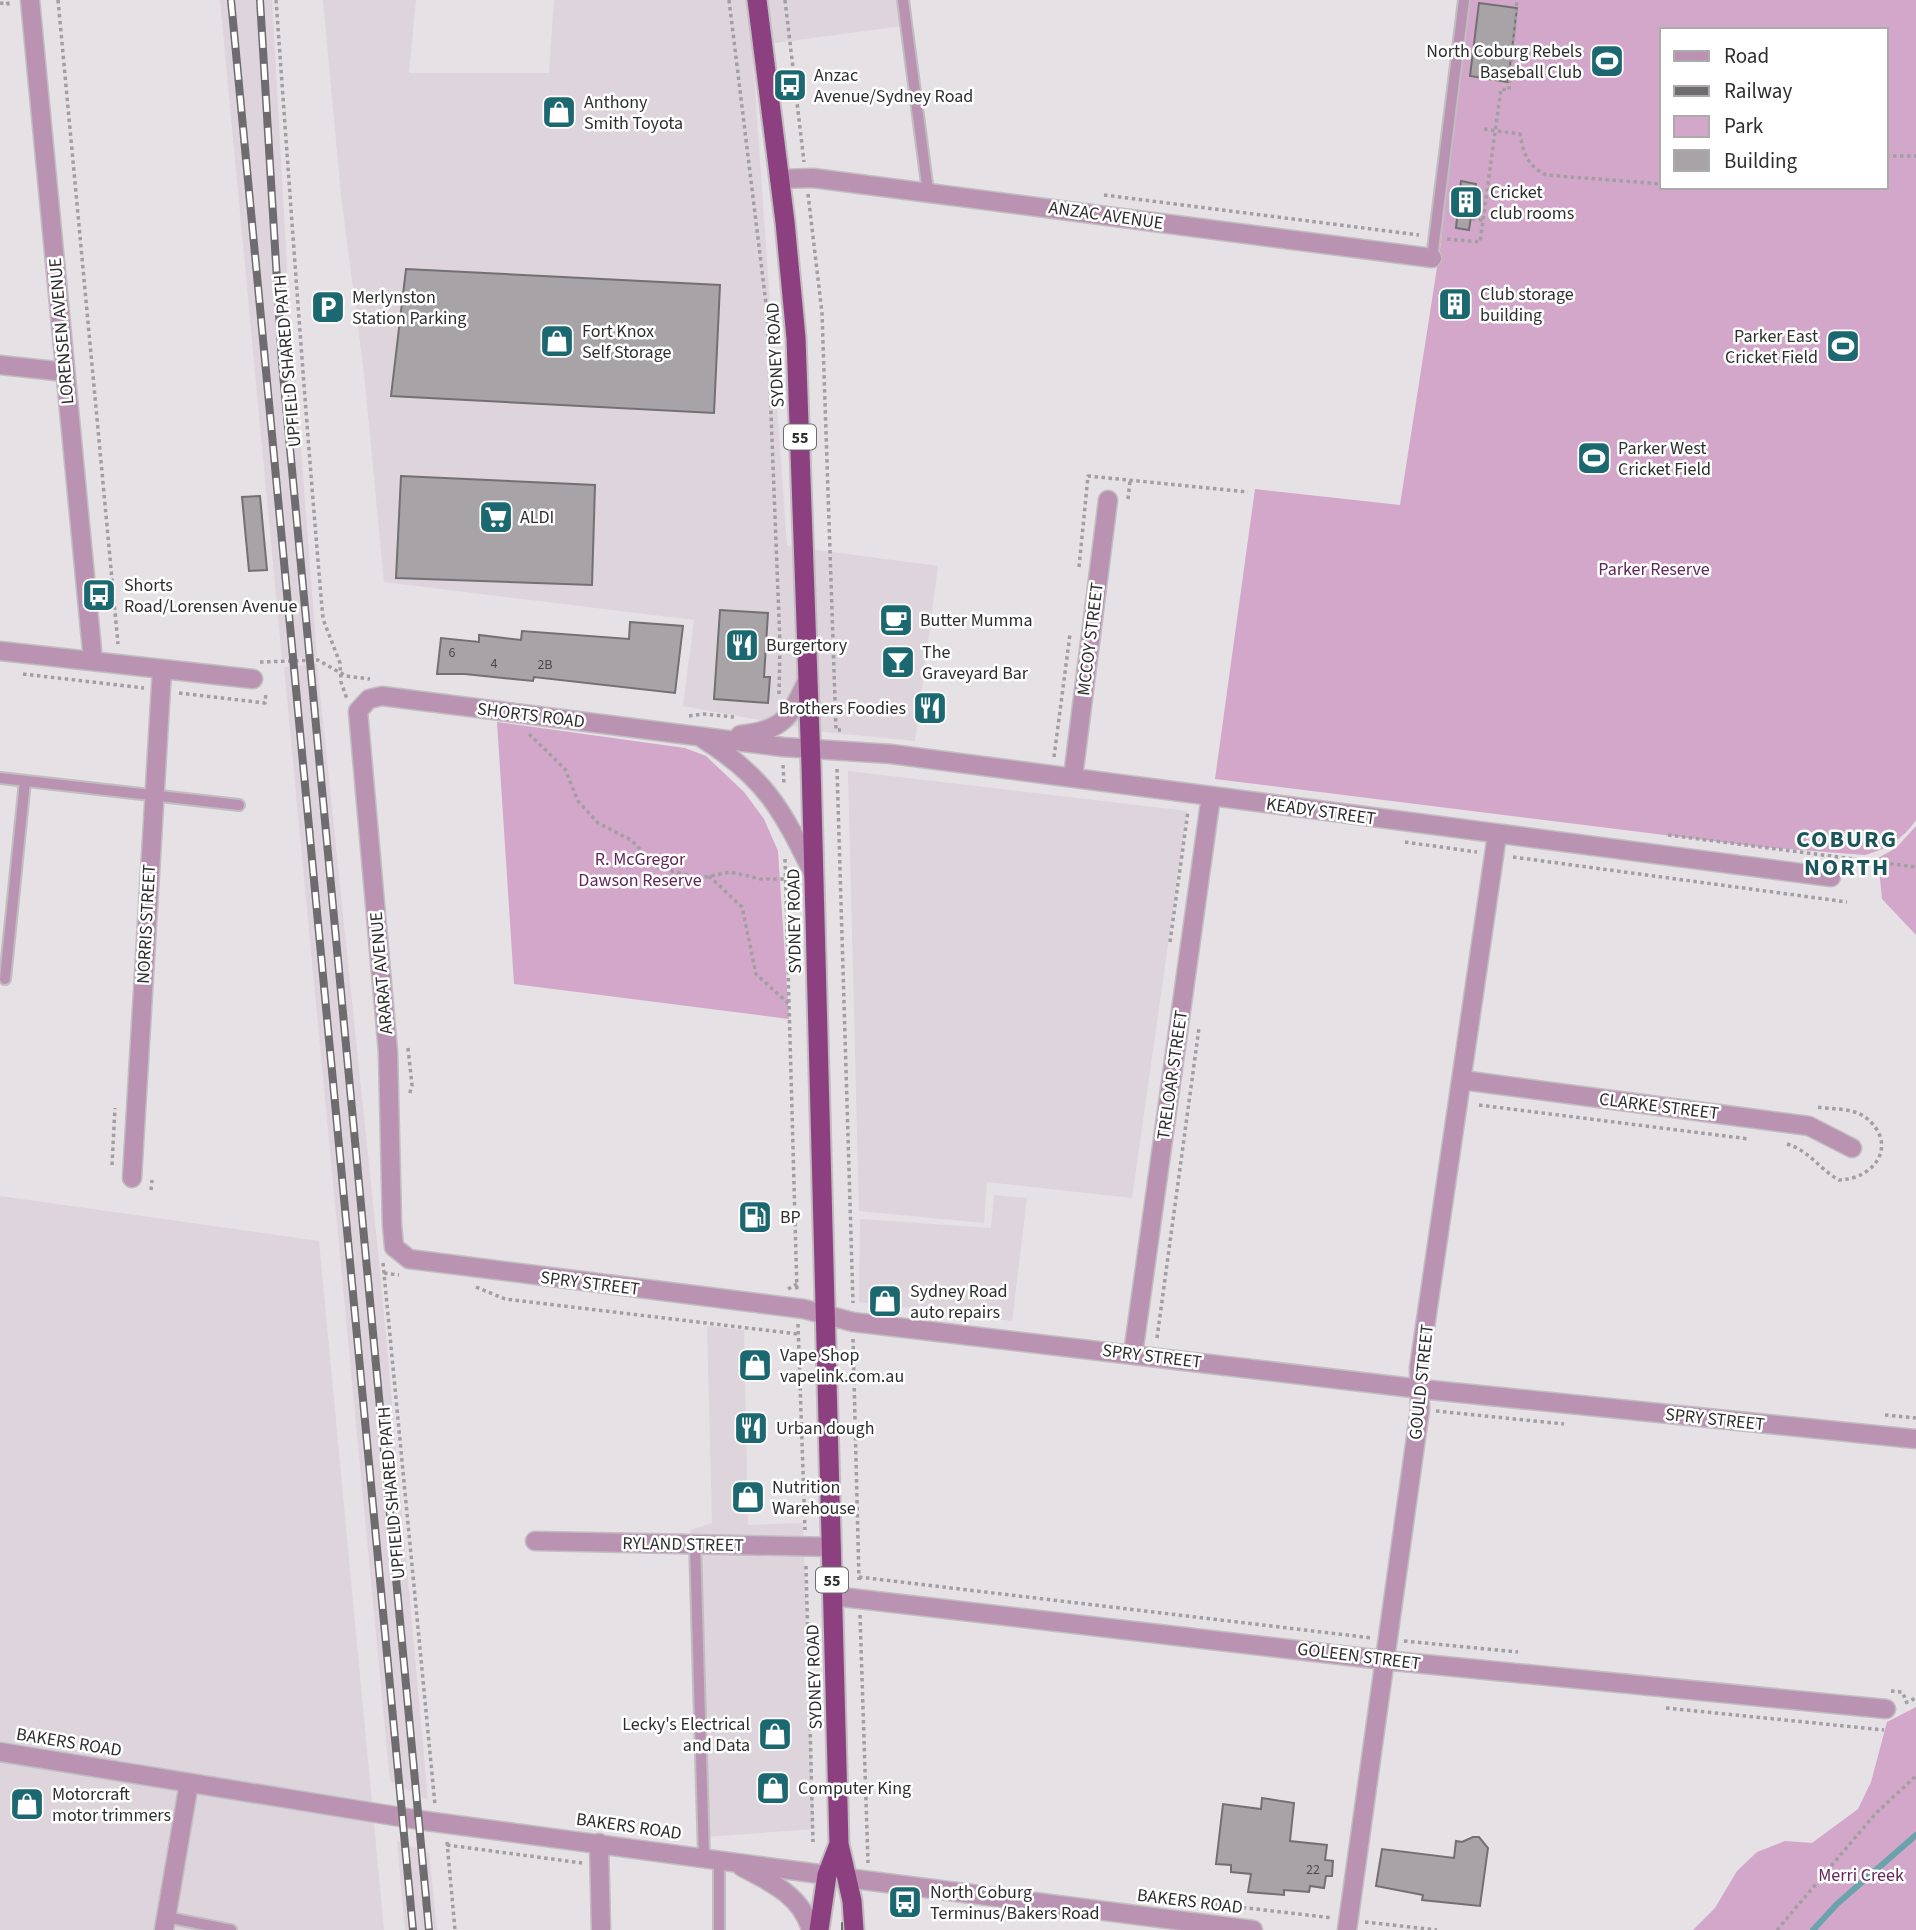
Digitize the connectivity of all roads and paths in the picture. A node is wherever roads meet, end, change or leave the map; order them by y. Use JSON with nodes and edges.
{"nodes":[{"id":1,"x":7,"y":0,"type":"edge"},
{"id":2,"x":30,"y":0,"type":"edge"},
{"id":3,"x":58,"y":0,"type":"edge"},
{"id":4,"x":276,"y":0,"type":"edge"},
{"id":5,"x":729,"y":0,"type":"edge"},
{"id":6,"x":757,"y":0,"type":"edge"},
{"id":7,"x":785,"y":0,"type":"edge"},
{"id":8,"x":904,"y":0,"type":"edge"},
{"id":9,"x":1464,"y":0,"type":"edge"},
{"id":10,"x":1517,"y":0,"type":"edge"},
{"id":11,"x":0,"y":3,"type":"edge"},
{"id":12,"x":1484,"y":129,"type":"dead end"},
{"id":13,"x":1496,"y":131,"type":"junction"},
{"id":14,"x":804,"y":156,"type":"junction"},
{"id":15,"x":1888,"y":156,"type":"edge"},
{"id":16,"x":1916,"y":156,"type":"edge"},
{"id":17,"x":814,"y":158,"type":"dead end"},
{"id":18,"x":806,"y":177,"type":"junction"},
{"id":19,"x":779,"y":179,"type":"junction"},
{"id":20,"x":1660,"y":184,"type":"edge"},
{"id":21,"x":928,"y":192,"type":"junction"},
{"id":22,"x":1090,"y":193,"type":"dead end"},
{"id":23,"x":1472,"y":219,"type":"dead end"},
{"id":24,"x":1483,"y":220,"type":"junction"},
{"id":25,"x":1435,"y":237,"type":"junction"},
{"id":26,"x":1432,"y":258,"type":"joint"},
{"id":27,"x":0,"y":365,"type":"edge"},
{"id":28,"x":65,"y":372,"type":"junction"},
{"id":29,"x":1130,"y":481,"type":"dead end"},
{"id":30,"x":1248,"y":492,"type":"dead end"},
{"id":31,"x":1108,"y":500,"type":"dead end"},
{"id":32,"x":118,"y":645,"type":"dead end"},
{"id":33,"x":0,"y":651,"type":"edge"},
{"id":34,"x":93,"y":661,"type":"junction"},
{"id":35,"x":256,"y":661,"type":"dead end"},
{"id":36,"x":327,"y":664,"type":"dead end"},
{"id":37,"x":162,"y":669,"type":"junction"},
{"id":38,"x":808,"y":679,"type":"junction"},
{"id":39,"x":253,"y":680,"type":"dead end"},
{"id":40,"x":778,"y":699,"type":"dead end"},
{"id":41,"x":363,"y":704,"type":"junction"},
{"id":42,"x":536,"y":730,"type":"dead end"},
{"id":43,"x":836,"y":730,"type":"dead end"},
{"id":44,"x":707,"y":736,"type":"junction"},
{"id":45,"x":810,"y":748,"type":"junction"},
{"id":46,"x":783,"y":765,"type":"dead end"},
{"id":47,"x":1073,"y":777,"type":"junction"},
{"id":48,"x":0,"y":778,"type":"edge"},
{"id":49,"x":25,"y":781,"type":"junction"},
{"id":50,"x":760,"y":783,"type":"junction"},
{"id":51,"x":153,"y":795,"type":"junction"},
{"id":52,"x":1211,"y":796,"type":"junction"},
{"id":53,"x":239,"y":805,"type":"dead end"},
{"id":54,"x":1497,"y":835,"type":"junction"},
{"id":55,"x":1868,"y":860,"type":"dead end"},
{"id":56,"x":1916,"y":867,"type":"edge"},
{"id":57,"x":814,"y":875,"type":"junction"},
{"id":58,"x":709,"y":876,"type":"junction"},
{"id":59,"x":1831,"y":877,"type":"dead end"},
{"id":60,"x":786,"y":879,"type":"dead end"},
{"id":61,"x":5,"y":979,"type":"dead end"},
{"id":62,"x":789,"y":1003,"type":"dead end"},
{"id":63,"x":1200,"y":1023,"type":"dead end"},
{"id":64,"x":408,"y":1045,"type":"dead end"},
{"id":65,"x":1462,"y":1080,"type":"junction"},
{"id":66,"x":408,"y":1097,"type":"dead end"},
{"id":67,"x":1852,"y":1148,"type":"dead end"},
{"id":68,"x":132,"y":1178,"type":"dead end"},
{"id":69,"x":389,"y":1250,"type":"junction"},
{"id":70,"x":384,"y":1273,"type":"junction"},
{"id":71,"x":409,"y":1276,"type":"dead end"},
{"id":72,"x":468,"y":1284,"type":"dead end"},
{"id":73,"x":797,"y":1284,"type":"dead end"},
{"id":74,"x":780,"y":1293,"type":"dead end"},
{"id":75,"x":853,"y":1303,"type":"dead end"},
{"id":76,"x":866,"y":1305,"type":"dead end"},
{"id":77,"x":825,"y":1316,"type":"junction"},
{"id":78,"x":798,"y":1335,"type":"dead end"},
{"id":79,"x":1136,"y":1335,"type":"junction"},
{"id":80,"x":1157,"y":1338,"type":"junction"},
{"id":81,"x":1170,"y":1340,"type":"dead end"},
{"id":82,"x":1133,"y":1354,"type":"junction"},
{"id":83,"x":1421,"y":1389,"type":"junction"},
{"id":84,"x":1874,"y":1414,"type":"dead end"},
{"id":85,"x":1916,"y":1418,"type":"edge"},
{"id":86,"x":1916,"y":1439,"type":"edge"},
{"id":87,"x":535,"y":1541,"type":"dead end"},
{"id":88,"x":695,"y":1544,"type":"junction"},
{"id":89,"x":832,"y":1547,"type":"junction"},
{"id":90,"x":833,"y":1596,"type":"junction"},
{"id":91,"x":1383,"y":1660,"type":"junction"},
{"id":92,"x":1886,"y":1709,"type":"dead end"},
{"id":93,"x":0,"y":1752,"type":"edge"},
{"id":94,"x":1916,"y":1776,"type":"edge"},
{"id":95,"x":189,"y":1783,"type":"junction"},
{"id":96,"x":444,"y":1823,"type":"junction"},
{"id":97,"x":599,"y":1843,"type":"junction"},
{"id":98,"x":839,"y":1844,"type":"junction"},
{"id":99,"x":447,"y":1845,"type":"junction"},
{"id":100,"x":718,"y":1859,"type":"junction"},
{"id":101,"x":599,"y":1865,"type":"junction"},
{"id":102,"x":827,"y":1875,"type":"junction"},
{"id":103,"x":847,"y":1878,"type":"junction"},
{"id":104,"x":1126,"y":1922,"type":"edge"},
{"id":105,"x":165,"y":1924,"type":"edge"},
{"id":106,"x":230,"y":1930,"type":"edge"},
{"id":107,"x":455,"y":1930,"type":"edge"},
{"id":108,"x":601,"y":1930,"type":"edge"},
{"id":109,"x":719,"y":1930,"type":"edge"},
{"id":110,"x":811,"y":1930,"type":"edge"},
{"id":111,"x":819,"y":1930,"type":"edge"},
{"id":112,"x":854,"y":1930,"type":"edge"},
{"id":113,"x":1253,"y":1930,"type":"edge"},
{"id":114,"x":1346,"y":1930,"type":"edge"},
{"id":115,"x":1777,"y":1930,"type":"edge"}],
"edges":[{"from":1,"to":11,"type":"path"},
{"from":2,"to":28,"type":"street","name":"LORENSEN AVENUE"},
{"from":3,"to":32,"type":"path"},
{"from":4,"to":41,"type":"path","name":"UPFIELD SHARED PATH"},
{"from":5,"to":40,"type":"path"},
{"from":6,"to":19,"type":"highway","name":"SYDNEY ROAD","number":"55"},
{"from":7,"to":14,"type":"path"},
{"from":8,"to":21,"type":"lane"},
{"from":9,"to":25,"type":"lane"},
{"from":10,"to":13,"type":"path"},
{"from":12,"to":13,"type":"path"},
{"from":13,"to":20,"type":"path"},
{"from":13,"to":24,"type":"path"},
{"from":14,"to":17,"type":"path"},
{"from":14,"to":18,"type":"path"},
{"from":15,"to":16,"type":"path"},
{"from":18,"to":19,"type":"street","name":"ANZAC AVENUE"},
{"from":18,"to":21,"type":"street","name":"ANZAC AVENUE"},
{"from":18,"to":43,"type":"path"},
{"from":19,"to":38,"type":"highway","name":"SYDNEY ROAD","number":"55"},
{"from":21,"to":26,"type":"street","name":"ANZAC AVENUE"},
{"from":22,"to":25,"type":"path"},
{"from":23,"to":24,"type":"path"},
{"from":24,"to":25,"type":"path"},
{"from":25,"to":26,"type":"lane"},
{"from":27,"to":28,"type":"street"},
{"from":28,"to":34,"type":"street","name":"LORENSEN AVENUE"},
{"from":29,"to":30,"type":"path"},
{"from":31,"to":47,"type":"street","name":"MCCOY STREET"},
{"from":33,"to":34,"type":"street"},
{"from":34,"to":37,"type":"street"},
{"from":35,"to":36,"type":"path"},
{"from":37,"to":39,"type":"street"},
{"from":37,"to":51,"type":"street","name":"NORRIS STREET"},
{"from":38,"to":44,"type":"street","name":"SHORTS ROAD"},
{"from":38,"to":45,"type":"highway","name":"SYDNEY ROAD","number":"55"},
{"from":41,"to":44,"type":"street","name":"SHORTS ROAD"},
{"from":41,"to":69,"type":"street","name":"ARARAT AVENUE"},
{"from":42,"to":58,"type":"path"},
{"from":44,"to":45,"type":"street","name":"SHORTS ROAD"},
{"from":44,"to":50,"type":"street","name":"SHORTS ROAD"},
{"from":45,"to":47,"type":"street","name":"KEADY STREET"},
{"from":45,"to":57,"type":"highway","name":"SYDNEY ROAD","number":"55"},
{"from":46,"to":50,"type":"path"},
{"from":47,"to":52,"type":"street","name":"KEADY STREET"},
{"from":48,"to":49,"type":"lane"},
{"from":49,"to":51,"type":"lane"},
{"from":49,"to":61,"type":"lane"},
{"from":50,"to":57,"type":"street","name":"SHORTS ROAD"},
{"from":51,"to":53,"type":"lane"},
{"from":51,"to":68,"type":"street","name":"NORRIS STREET"},
{"from":52,"to":54,"type":"street","name":"KEADY STREET"},
{"from":52,"to":79,"type":"street","name":"TRELOAR STREET"},
{"from":54,"to":59,"type":"street","name":"KEADY STREET"},
{"from":54,"to":65,"type":"street","name":"GOULD STREET"},
{"from":55,"to":56,"type":"path"},
{"from":57,"to":77,"type":"highway","name":"SYDNEY ROAD","number":"55"},
{"from":58,"to":60,"type":"path"},
{"from":58,"to":62,"type":"path"},
{"from":63,"to":80,"type":"path"},
{"from":64,"to":66,"type":"path"},
{"from":65,"to":67,"type":"street","name":"CLARKE STREET"},
{"from":65,"to":83,"type":"street","name":"GOULD STREET"},
{"from":69,"to":70,"type":"path","name":"UPFIELD SHARED PATH"},
{"from":69,"to":77,"type":"street","name":"SPRY STREET"},
{"from":70,"to":71,"type":"path"},
{"from":70,"to":96,"type":"path","name":"UPFIELD SHARED PATH"},
{"from":72,"to":78,"type":"path"},
{"from":73,"to":74,"type":"path"},
{"from":75,"to":76,"type":"path"},
{"from":77,"to":82,"type":"street","name":"SPRY STREET"},
{"from":77,"to":89,"type":"highway","name":"SYDNEY ROAD","number":"55"},
{"from":79,"to":80,"type":"path"},
{"from":79,"to":82,"type":"street","name":"TRELOAR STREET"},
{"from":80,"to":81,"type":"path"},
{"from":82,"to":83,"type":"street","name":"SPRY STREET"},
{"from":83,"to":86,"type":"street","name":"SPRY STREET"},
{"from":83,"to":91,"type":"street","name":"GOULD STREET"},
{"from":84,"to":85,"type":"path"},
{"from":87,"to":88,"type":"street","name":"RYLAND STREET"},
{"from":88,"to":89,"type":"street","name":"RYLAND STREET"},
{"from":88,"to":100,"type":"lane"},
{"from":89,"to":90,"type":"highway","name":"SYDNEY ROAD","number":"55"},
{"from":90,"to":91,"type":"street","name":"GOLEEN STREET"},
{"from":90,"to":98,"type":"highway","name":"SYDNEY ROAD","number":"55"},
{"from":91,"to":92,"type":"street","name":"GOLEEN STREET"},
{"from":91,"to":114,"type":"street","name":"GOULD STREET"},
{"from":93,"to":95,"type":"street","name":"BAKERS ROAD"},
{"from":94,"to":115,"type":"path"},
{"from":95,"to":96,"type":"street","name":"BAKERS ROAD"},
{"from":95,"to":105,"type":"street"},
{"from":96,"to":97,"type":"street","name":"BAKERS ROAD"},
{"from":96,"to":99,"type":"path","name":"UPFIELD SHARED PATH"},
{"from":97,"to":100,"type":"street","name":"BAKERS ROAD"},
{"from":97,"to":101,"type":"street"},
{"from":98,"to":102,"type":"highway","name":"SYDNEY ROAD","number":"55"},
{"from":98,"to":103,"type":"highway","name":"SYDNEY ROAD","number":"55"},
{"from":99,"to":101,"type":"path"},
{"from":99,"to":107,"type":"path","name":"UPFIELD SHARED PATH"},
{"from":100,"to":102,"type":"street","name":"BAKERS ROAD"},
{"from":100,"to":109,"type":"lane"},
{"from":100,"to":110,"type":"street"},
{"from":101,"to":108,"type":"street"},
{"from":102,"to":103,"type":"highway","name":"BAKERS ROAD"},
{"from":102,"to":111,"type":"highway","name":"SYDNEY ROAD","number":"55"},
{"from":103,"to":104,"type":"street","name":"BAKERS ROAD"},
{"from":103,"to":112,"type":"highway","name":"SYDNEY ROAD","number":"55"},
{"from":104,"to":113,"type":"street","name":"BAKERS ROAD"},
{"from":105,"to":106,"type":"lane"}]}
